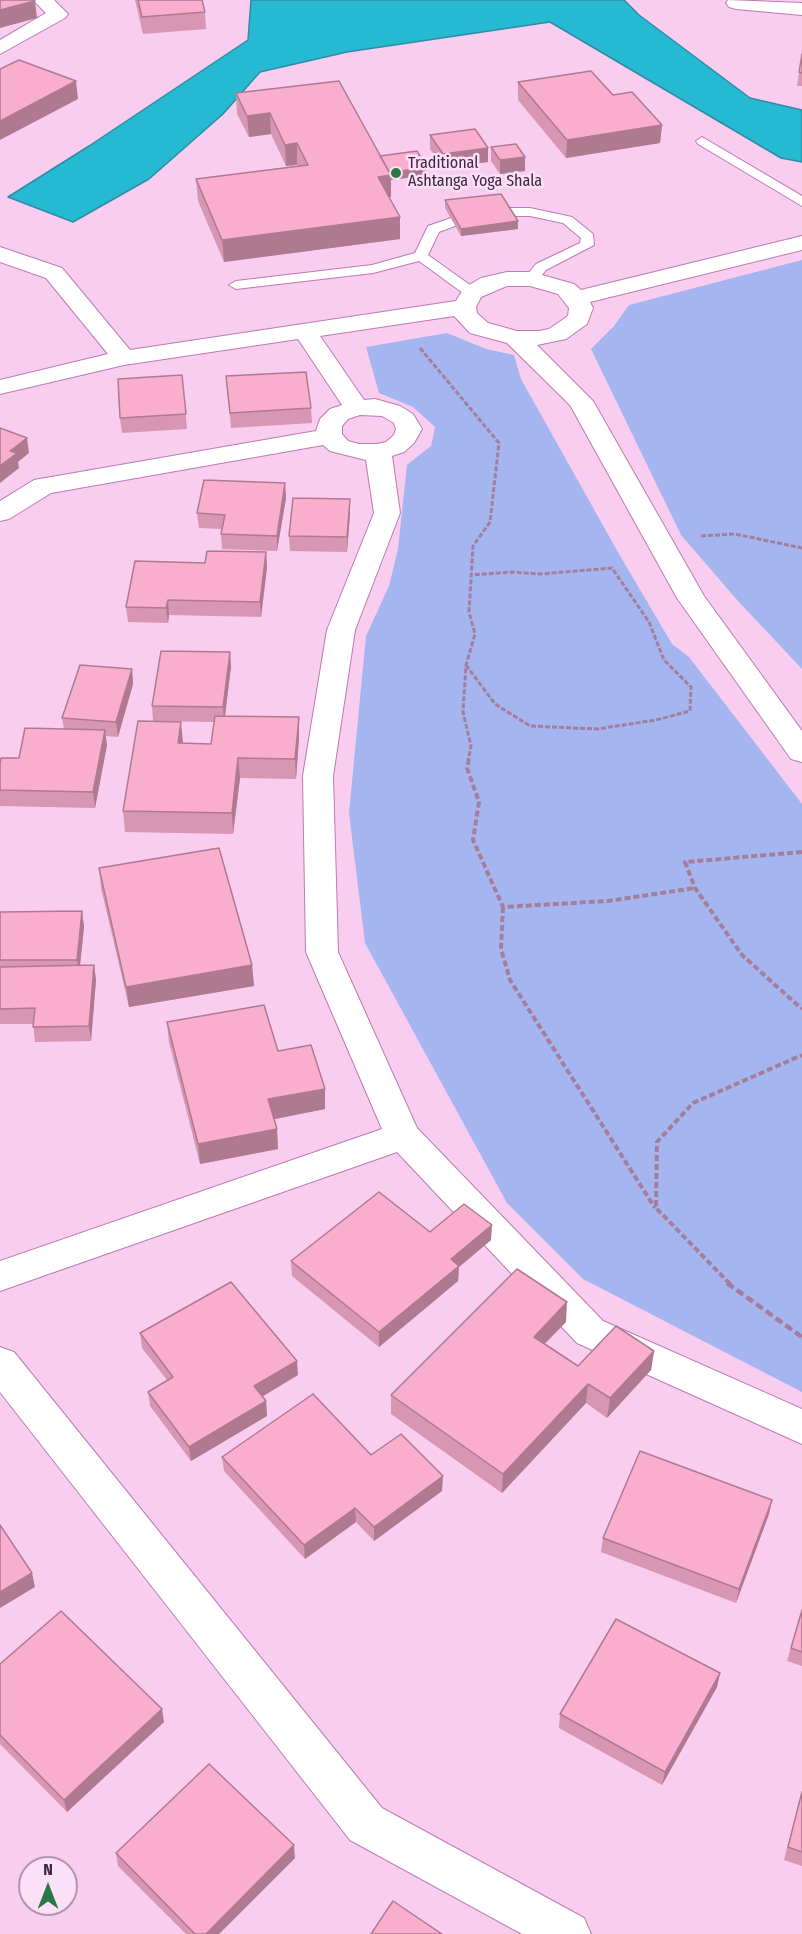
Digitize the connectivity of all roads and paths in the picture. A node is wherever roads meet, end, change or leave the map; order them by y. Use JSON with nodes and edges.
{"nodes":[{"id":1,"x":43,"y":0,"type":"edge"},
{"id":2,"x":736,"y":3,"type":"dead end"},
{"id":3,"x":802,"y":9,"type":"edge"},
{"id":4,"x":0,"y":48,"type":"edge"},
{"id":5,"x":702,"y":141,"type":"dead end"},
{"id":6,"x":802,"y":202,"type":"edge"},
{"id":7,"x":802,"y":243,"type":"edge"},
{"id":8,"x":0,"y":254,"type":"edge"},
{"id":9,"x":421,"y":256,"type":"junction"},
{"id":10,"x":531,"y":279,"type":"junction"},
{"id":11,"x":236,"y":285,"type":"dead end"},
{"id":12,"x":576,"y":298,"type":"junction"},
{"id":13,"x":468,"y":300,"type":"junction"},
{"id":14,"x":305,"y":331,"type":"junction"},
{"id":15,"x":413,"y":339,"type":"dead end"},
{"id":16,"x":516,"y":339,"type":"junction"},
{"id":17,"x":124,"y":358,"type":"junction"},
{"id":18,"x":0,"y":387,"type":"edge"},
{"id":19,"x":357,"y":408,"type":"junction"},
{"id":20,"x":329,"y":436,"type":"junction"},
{"id":21,"x":378,"y":452,"type":"junction"},
{"id":22,"x":0,"y":513,"type":"edge"},
{"id":23,"x":695,"y":538,"type":"dead end"},
{"id":24,"x":802,"y":548,"type":"edge"},
{"id":25,"x":471,"y":575,"type":"junction"},
{"id":26,"x":466,"y":665,"type":"junction"},
{"id":27,"x":802,"y":752,"type":"edge"},
{"id":28,"x":802,"y":852,"type":"edge"},
{"id":29,"x":695,"y":888,"type":"junction"},
{"id":30,"x":503,"y":907,"type":"junction"},
{"id":31,"x":802,"y":1010,"type":"edge"},
{"id":32,"x":802,"y":1055,"type":"edge"},
{"id":33,"x":403,"y":1136,"type":"junction"},
{"id":34,"x":656,"y":1208,"type":"junction"},
{"id":35,"x":0,"y":1276,"type":"edge"},
{"id":36,"x":802,"y":1337,"type":"edge"},
{"id":37,"x":0,"y":1363,"type":"edge"},
{"id":38,"x":802,"y":1426,"type":"edge"},
{"id":39,"x":568,"y":1934,"type":"edge"}],
"edges":[{"from":1,"to":4,"type":"street"},
{"from":2,"to":3,"type":"street"},
{"from":5,"to":6,"type":"lane"},
{"from":7,"to":12,"type":"street"},
{"from":8,"to":17,"type":"street"},
{"from":9,"to":10,"type":"lane"},
{"from":9,"to":11,"type":"lane"},
{"from":9,"to":13,"type":"lane"},
{"from":10,"to":12,"type":"street"},
{"from":10,"to":13,"type":"street"},
{"from":12,"to":16,"type":"street"},
{"from":13,"to":14,"type":"street"},
{"from":13,"to":16,"type":"street"},
{"from":14,"to":17,"type":"street"},
{"from":14,"to":19,"type":"street"},
{"from":15,"to":25,"type":"path"},
{"from":16,"to":27,"type":"street"},
{"from":17,"to":18,"type":"street"},
{"from":19,"to":20,"type":"street"},
{"from":19,"to":21,"type":"street"},
{"from":20,"to":21,"type":"street"},
{"from":20,"to":22,"type":"street"},
{"from":21,"to":33,"type":"street"},
{"from":23,"to":24,"type":"path"},
{"from":25,"to":26,"type":"path"},
{"from":25,"to":26,"type":"path"},
{"from":26,"to":30,"type":"path"},
{"from":28,"to":29,"type":"path"},
{"from":29,"to":30,"type":"path"},
{"from":29,"to":31,"type":"path"},
{"from":30,"to":34,"type":"path"},
{"from":32,"to":34,"type":"path"},
{"from":33,"to":35,"type":"street"},
{"from":33,"to":38,"type":"street"},
{"from":34,"to":36,"type":"path"},
{"from":37,"to":39,"type":"street"}]}
